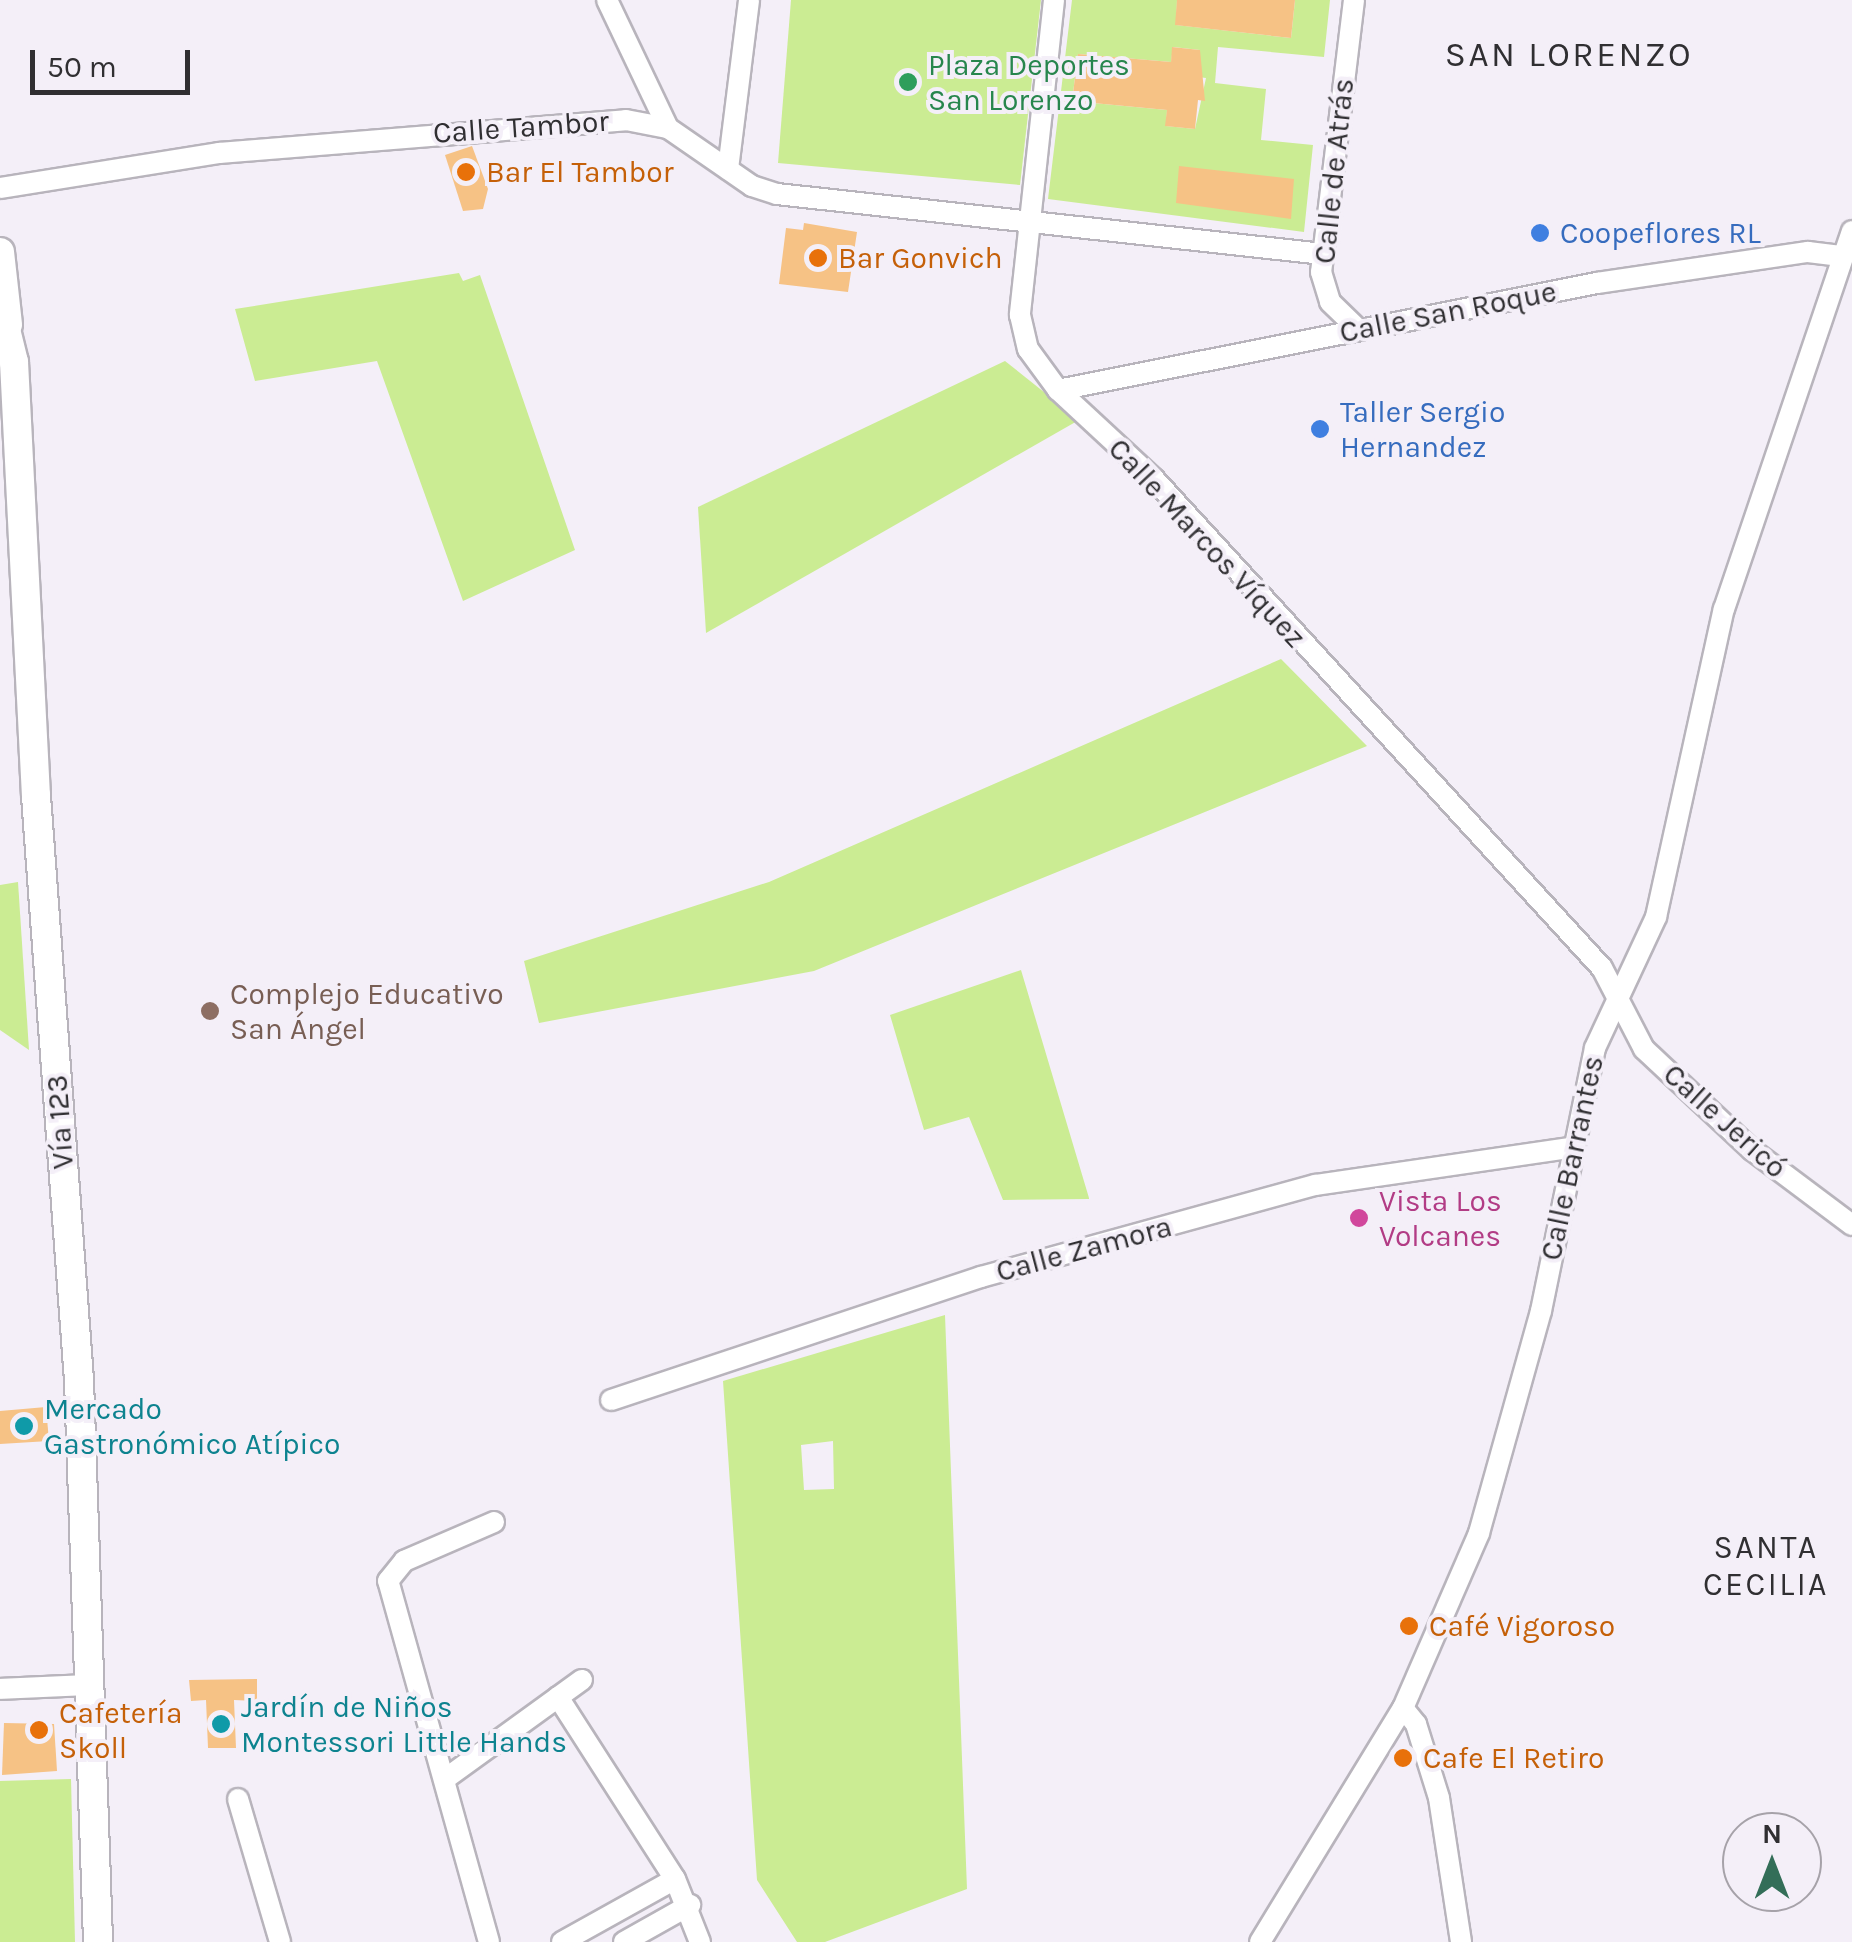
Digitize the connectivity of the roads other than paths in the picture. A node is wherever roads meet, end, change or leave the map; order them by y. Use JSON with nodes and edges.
{"nodes":[{"id":1,"x":607,"y":0,"type":"edge"},
{"id":2,"x":749,"y":0,"type":"edge"},
{"id":3,"x":1054,"y":0,"type":"edge"},
{"id":4,"x":1354,"y":0,"type":"edge"},
{"id":5,"x":668,"y":128,"type":"junction"},
{"id":6,"x":728,"y":169,"type":"junction"},
{"id":7,"x":0,"y":188,"type":"edge"},
{"id":8,"x":1030,"y":221,"type":"junction"},
{"id":9,"x":1852,"y":231,"type":"edge"},
{"id":10,"x":0,"y":252,"type":"edge"},
{"id":11,"x":1322,"y":254,"type":"junction"},
{"id":12,"x":1841,"y":256,"type":"junction"},
{"id":13,"x":3,"y":315,"type":"edge"},
{"id":14,"x":1358,"y":329,"type":"junction"},
{"id":15,"x":1058,"y":390,"type":"junction"},
{"id":16,"x":1621,"y":998,"type":"junction"},
{"id":17,"x":1570,"y":1148,"type":"junction"},
{"id":18,"x":1852,"y":1224,"type":"edge"},
{"id":19,"x":611,"y":1400,"type":"dead end"},
{"id":20,"x":494,"y":1522,"type":"dead end"},
{"id":21,"x":582,"y":1680,"type":"dead end"},
{"id":22,"x":89,"y":1685,"type":"junction"},
{"id":23,"x":0,"y":1688,"type":"edge"},
{"id":24,"x":558,"y":1697,"type":"junction"},
{"id":25,"x":1403,"y":1708,"type":"junction"},
{"id":26,"x":445,"y":1779,"type":"junction"},
{"id":27,"x":238,"y":1799,"type":"dead end"},
{"id":28,"x":675,"y":1879,"type":"junction"},
{"id":29,"x":690,"y":1905,"type":"junction"},
{"id":30,"x":98,"y":1942,"type":"edge"},
{"id":31,"x":280,"y":1942,"type":"edge"},
{"id":32,"x":489,"y":1942,"type":"edge"},
{"id":33,"x":562,"y":1942,"type":"edge"},
{"id":34,"x":624,"y":1942,"type":"edge"},
{"id":35,"x":700,"y":1942,"type":"edge"},
{"id":36,"x":1260,"y":1942,"type":"edge"},
{"id":37,"x":1461,"y":1942,"type":"edge"}],
"edges":[{"from":1,"to":5,"type":"street"},
{"from":2,"to":6,"type":"street"},
{"from":3,"to":8,"type":"street","name":"Calle Marcos Víquez"},
{"from":4,"to":11,"type":"street","name":"Calle de Atrás"},
{"from":5,"to":6,"type":"street","name":"Calle Tambor"},
{"from":5,"to":7,"type":"street","name":"Calle Tambor"},
{"from":6,"to":8,"type":"street","name":"Calle Tambor"},
{"from":8,"to":11,"type":"street","name":"Calle Tambor"},
{"from":8,"to":15,"type":"street","name":"Calle Marcos Víquez"},
{"from":9,"to":12,"type":"street","name":"Calle Barrantes"},
{"from":10,"to":13,"type":"main road","name":"Vía 123"},
{"from":11,"to":14,"type":"street","name":"Calle de Atrás"},
{"from":12,"to":14,"type":"street","name":"Calle San Roque"},
{"from":12,"to":16,"type":"street","name":"Calle Barrantes"},
{"from":13,"to":22,"type":"main road","name":"Vía 123"},
{"from":14,"to":15,"type":"street","name":"Calle San Roque"},
{"from":15,"to":16,"type":"street","name":"Calle Marcos Víquez"},
{"from":16,"to":17,"type":"street","name":"Calle Barrantes"},
{"from":16,"to":18,"type":"street","name":"Calle Jericó"},
{"from":17,"to":19,"type":"street","name":"Calle Zamora"},
{"from":17,"to":25,"type":"street","name":"Calle Barrantes"},
{"from":20,"to":26,"type":"street"},
{"from":21,"to":24,"type":"street"},
{"from":22,"to":23,"type":"street"},
{"from":22,"to":30,"type":"main road","name":"Vía 123"},
{"from":24,"to":26,"type":"street"},
{"from":24,"to":28,"type":"street"},
{"from":25,"to":36,"type":"street","name":"Calle Barrantes"},
{"from":25,"to":37,"type":"street"},
{"from":26,"to":32,"type":"street"},
{"from":27,"to":31,"type":"street"},
{"from":28,"to":29,"type":"street"},
{"from":28,"to":33,"type":"street"},
{"from":29,"to":34,"type":"street"},
{"from":29,"to":35,"type":"street"}]}
